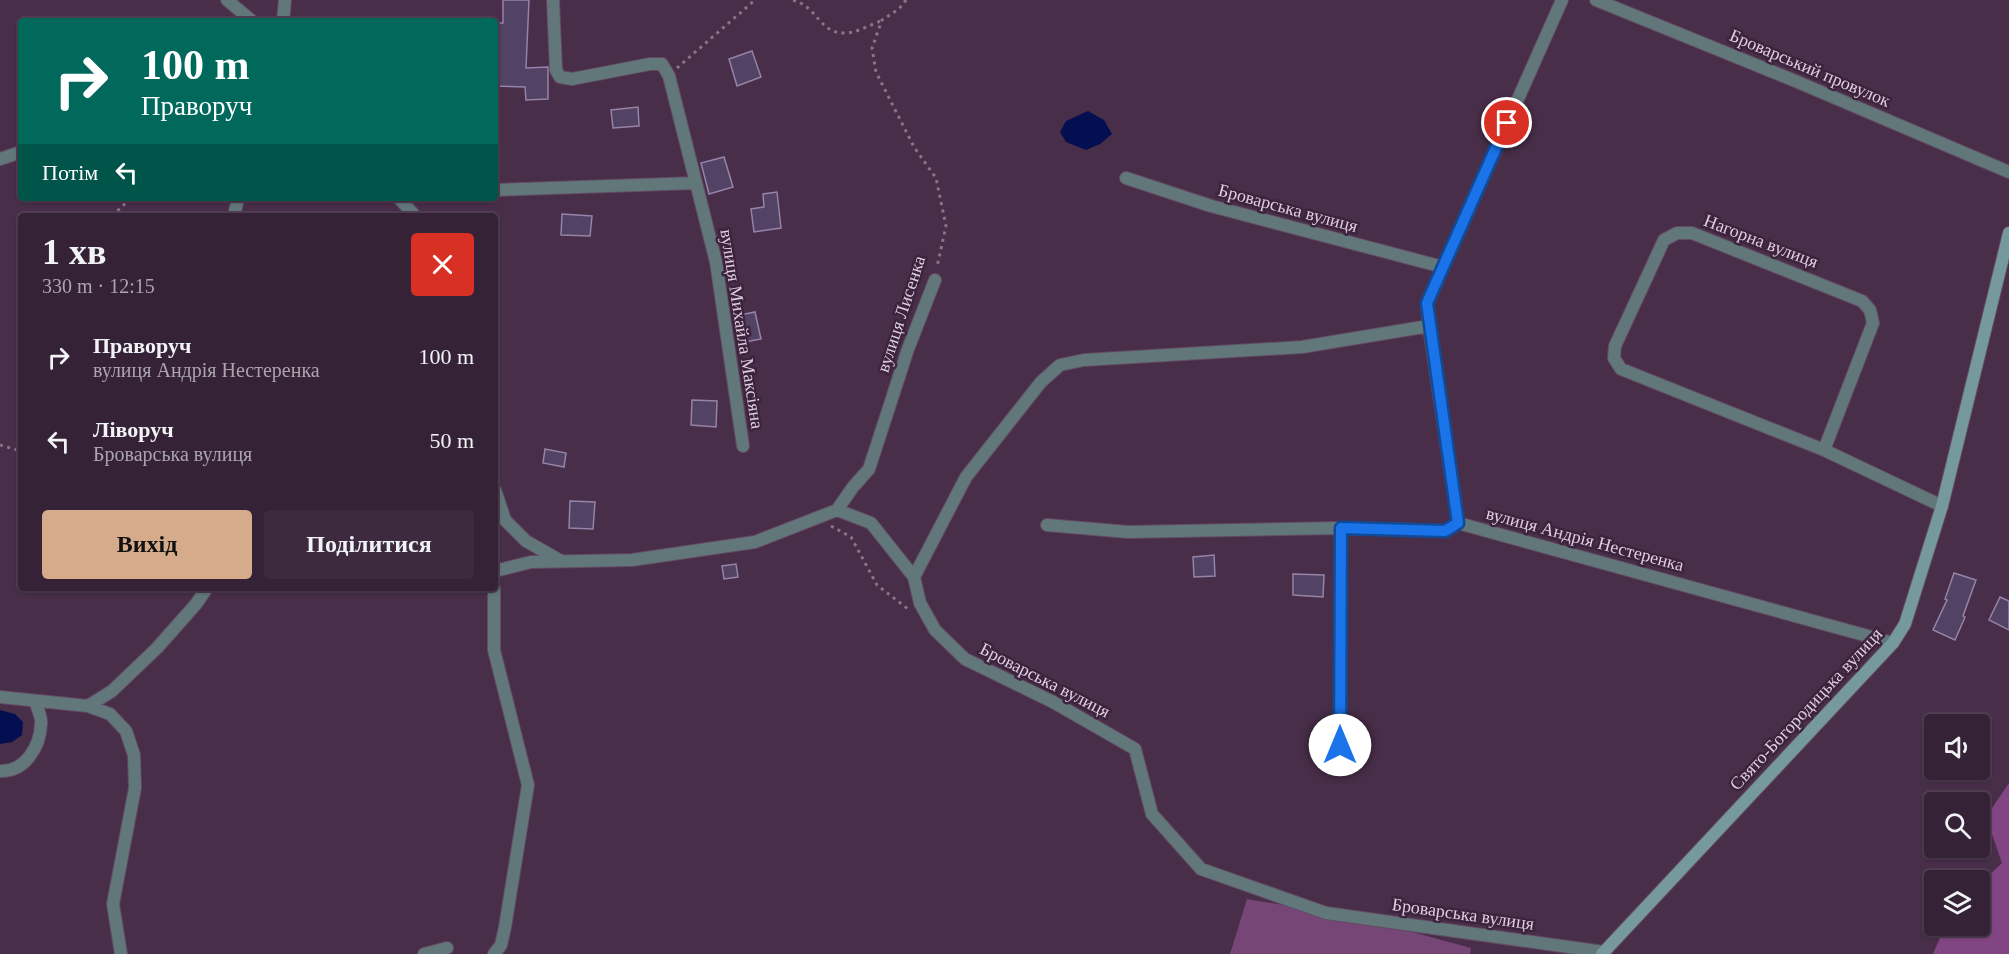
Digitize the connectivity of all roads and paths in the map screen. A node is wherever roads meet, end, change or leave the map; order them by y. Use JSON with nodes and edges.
{"nodes":[{"id":1,"x":227,"y":0,"type":"edge"},
{"id":2,"x":285,"y":0,"type":"edge"},
{"id":3,"x":553,"y":0,"type":"edge"},
{"id":4,"x":755,"y":0,"type":"edge"},
{"id":5,"x":793,"y":0,"type":"edge"},
{"id":6,"x":906,"y":0,"type":"edge"},
{"id":7,"x":1562,"y":0,"type":"edge"},
{"id":8,"x":1596,"y":0,"type":"edge"},
{"id":9,"x":248,"y":18,"type":"edge"},
{"id":10,"x":283,"y":18,"type":"edge"},
{"id":11,"x":882,"y":20,"type":"junction"},
{"id":12,"x":669,"y":75,"type":"junction"},
{"id":13,"x":18,"y":153,"type":"edge"},
{"id":14,"x":0,"y":159,"type":"edge"},
{"id":15,"x":2009,"y":171,"type":"edge"},
{"id":16,"x":1126,"y":178,"type":"dead end"},
{"id":17,"x":696,"y":183,"type":"junction"},
{"id":18,"x":498,"y":190,"type":"edge"},
{"id":19,"x":128,"y":201,"type":"edge"},
{"id":20,"x":402,"y":201,"type":"edge"},
{"id":21,"x":115,"y":213,"type":"edge"},
{"id":22,"x":412,"y":213,"type":"edge"},
{"id":23,"x":2009,"y":233,"type":"edge"},
{"id":24,"x":1443,"y":267,"type":"junction"},
{"id":25,"x":935,"y":280,"type":"joint"},
{"id":26,"x":1429,"y":326,"type":"junction"},
{"id":27,"x":0,"y":445,"type":"edge"},
{"id":28,"x":743,"y":446,"type":"dead end"},
{"id":29,"x":18,"y":450,"type":"edge"},
{"id":30,"x":1824,"y":450,"type":"junction"},
{"id":31,"x":498,"y":499,"type":"edge"},
{"id":32,"x":1942,"y":506,"type":"junction"},
{"id":33,"x":837,"y":510,"type":"junction"},
{"id":34,"x":818,"y":519,"type":"junction"},
{"id":35,"x":1458,"y":523,"type":"junction"},
{"id":36,"x":1047,"y":525,"type":"dead end"},
{"id":37,"x":1341,"y":528,"type":"junction"},
{"id":38,"x":562,"y":561,"type":"junction"},
{"id":39,"x":498,"y":570,"type":"edge"},
{"id":40,"x":914,"y":578,"type":"junction"},
{"id":41,"x":205,"y":591,"type":"edge"},
{"id":42,"x":494,"y":591,"type":"edge"},
{"id":43,"x":910,"y":611,"type":"dead end"},
{"id":44,"x":1893,"y":643,"type":"junction"},
{"id":45,"x":0,"y":697,"type":"edge"},
{"id":46,"x":35,"y":701,"type":"junction"},
{"id":47,"x":88,"y":706,"type":"junction"},
{"id":48,"x":1340,"y":745,"type":"dead end"},
{"id":49,"x":0,"y":771,"type":"edge"},
{"id":50,"x":447,"y":948,"type":"dead end"},
{"id":51,"x":1603,"y":953,"type":"edge"},
{"id":52,"x":121,"y":954,"type":"edge"},
{"id":53,"x":424,"y":954,"type":"edge"},
{"id":54,"x":494,"y":954,"type":"edge"}],
"edges":[{"from":1,"to":9,"type":"street"},
{"from":2,"to":10,"type":"street"},
{"from":3,"to":12,"type":"street"},
{"from":4,"to":12,"type":"path"},
{"from":5,"to":11,"type":"path"},
{"from":6,"to":11,"type":"path"},
{"from":7,"to":24,"type":"street"},
{"from":8,"to":15,"type":"street","name":"Броварський провулок"},
{"from":11,"to":25,"type":"path","name":"вулиця Лисенка"},
{"from":12,"to":17,"type":"street","name":"вулиця Михайла Максіяна"},
{"from":13,"to":14,"type":"street"},
{"from":16,"to":24,"type":"street","name":"Броварська вулиця"},
{"from":17,"to":18,"type":"street"},
{"from":17,"to":28,"type":"street","name":"вулиця Михайла Максіяна"},
{"from":19,"to":21,"type":"path"},
{"from":20,"to":22,"type":"street"},
{"from":23,"to":32,"type":"street","name":"Свято-Богородицька вулиця"},
{"from":24,"to":26,"type":"street"},
{"from":25,"to":33,"type":"street","name":"вулиця Лисенка"},
{"from":26,"to":35,"type":"street"},
{"from":26,"to":40,"type":"street"},
{"from":27,"to":29,"type":"path"},
{"from":30,"to":30,"type":"street","name":"Нагорна вулиця"},
{"from":30,"to":32,"type":"street","name":"Нагорна вулиця"},
{"from":31,"to":38,"type":"street"},
{"from":32,"to":44,"type":"street","name":"Свято-Богородицька вулиця"},
{"from":33,"to":34,"type":"street"},
{"from":33,"to":40,"type":"street"},
{"from":34,"to":38,"type":"street"},
{"from":34,"to":43,"type":"path"},
{"from":35,"to":37,"type":"street","name":"вулиця Андрія Нестеренка"},
{"from":35,"to":44,"type":"street","name":"вулиця Андрія Нестеренка"},
{"from":36,"to":37,"type":"street","name":"вулиця Андрія Нестеренка"},
{"from":37,"to":48,"type":"street"},
{"from":38,"to":39,"type":"street"},
{"from":40,"to":51,"type":"street","name":"Броварська вулиця"},
{"from":41,"to":47,"type":"street"},
{"from":42,"to":54,"type":"street"},
{"from":44,"to":51,"type":"street","name":"Свято-Богородицька вулиця"},
{"from":45,"to":46,"type":"street"},
{"from":46,"to":47,"type":"street"},
{"from":46,"to":49,"type":"street"},
{"from":47,"to":52,"type":"street"},
{"from":50,"to":53,"type":"street"}]}
